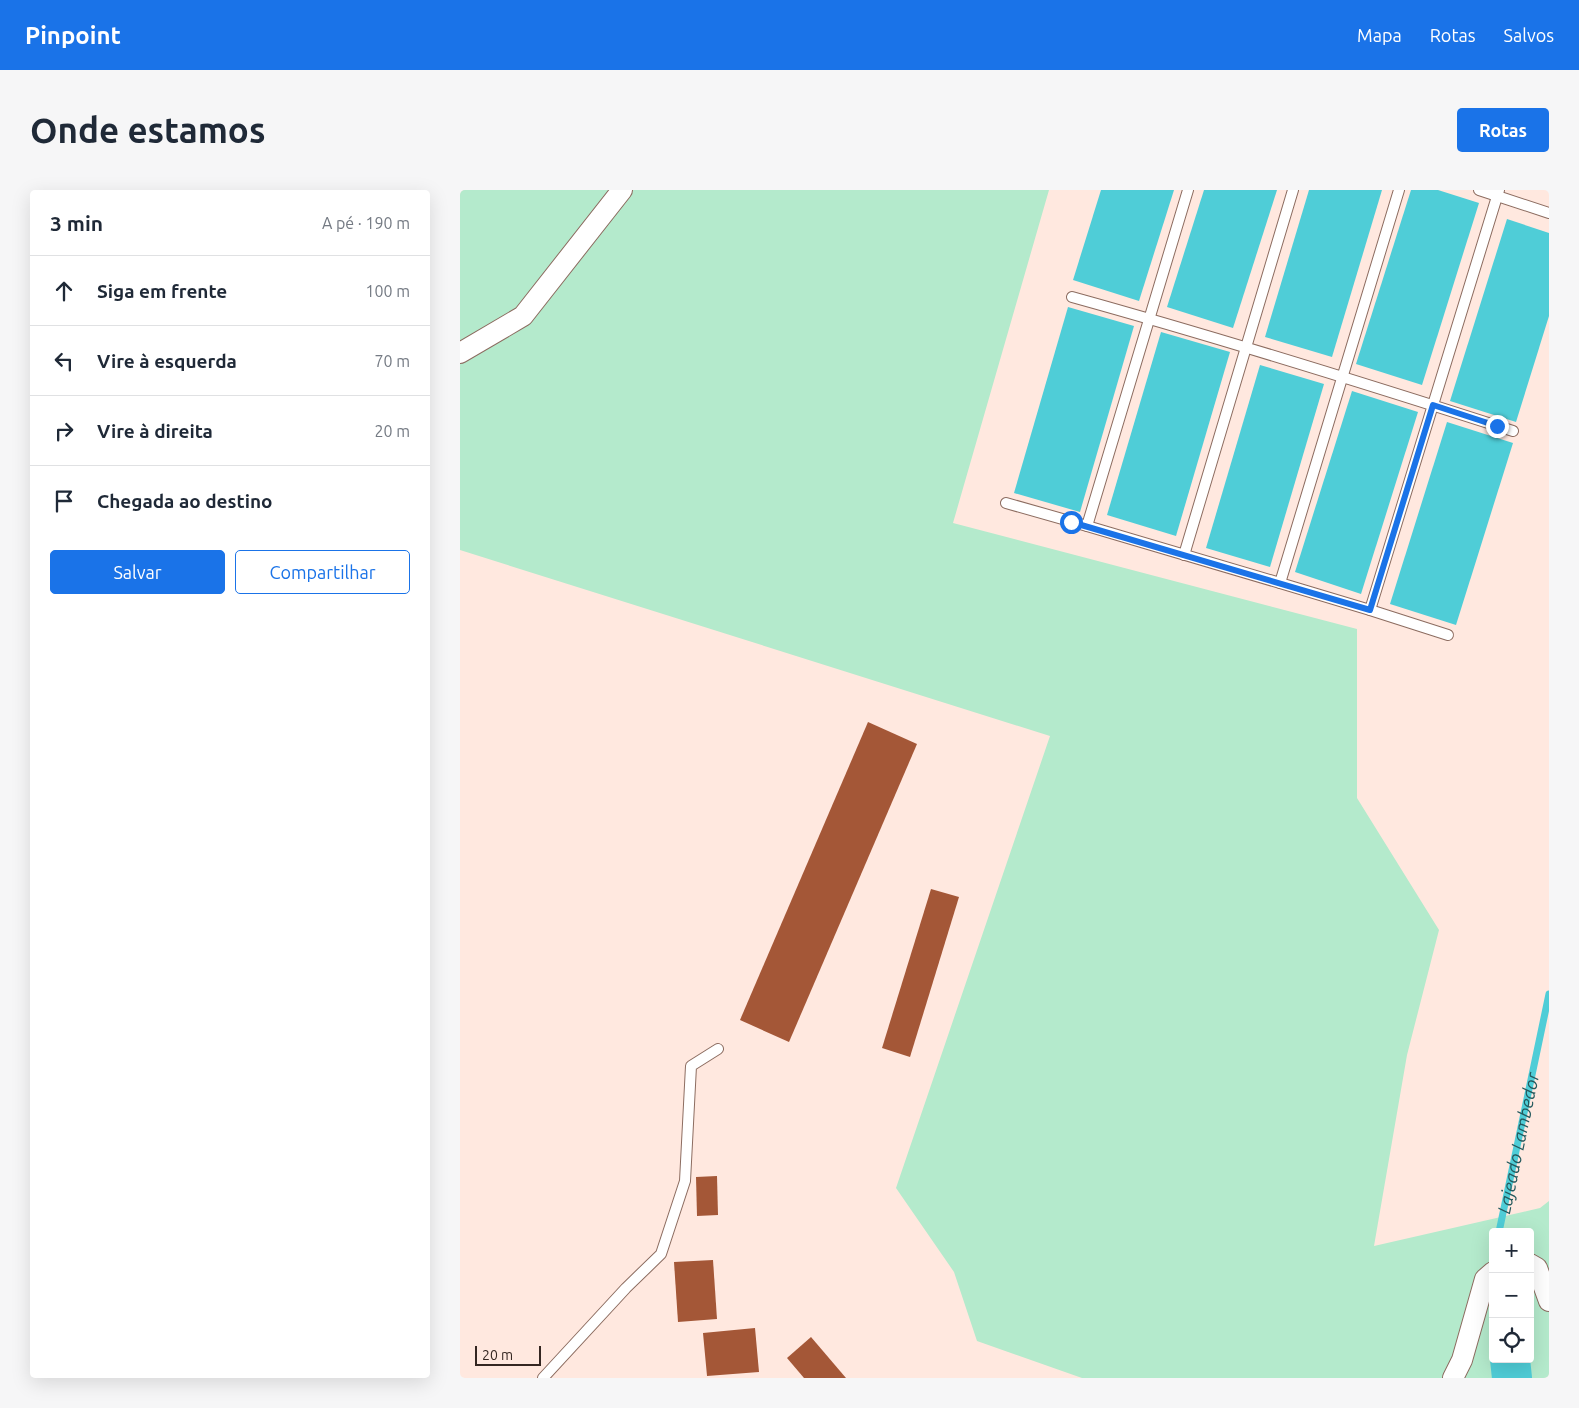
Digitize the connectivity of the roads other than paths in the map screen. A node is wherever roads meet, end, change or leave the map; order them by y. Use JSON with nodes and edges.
{"nodes":[{"id":1,"x":622,"y":190,"type":"edge"},
{"id":2,"x":1188,"y":190,"type":"edge"},
{"id":3,"x":1293,"y":190,"type":"edge"},
{"id":4,"x":1399,"y":190,"type":"edge"},
{"id":5,"x":1479,"y":190,"type":"edge"},
{"id":6,"x":1498,"y":193,"type":"edge"},
{"id":7,"x":1549,"y":213,"type":"edge"},
{"id":8,"x":1072,"y":297,"type":"dead end"},
{"id":9,"x":1150,"y":318,"type":"junction"},
{"id":10,"x":1246,"y":348,"type":"junction"},
{"id":11,"x":460,"y":353,"type":"edge"},
{"id":12,"x":1342,"y":377,"type":"junction"},
{"id":13,"x":1433,"y":405,"type":"junction"},
{"id":14,"x":1513,"y":431,"type":"dead end"},
{"id":15,"x":1006,"y":503,"type":"dead end"},
{"id":16,"x":1087,"y":526,"type":"junction"},
{"id":17,"x":1184,"y":555,"type":"junction"},
{"id":18,"x":1280,"y":583,"type":"junction"},
{"id":19,"x":1370,"y":610,"type":"junction"},
{"id":20,"x":1448,"y":635,"type":"dead end"},
{"id":21,"x":718,"y":1049,"type":"dead end"},
{"id":22,"x":1534,"y":1266,"type":"edge"},
{"id":23,"x":1492,"y":1273,"type":"edge"},
{"id":24,"x":1549,"y":1301,"type":"edge"},
{"id":25,"x":543,"y":1378,"type":"edge"},
{"id":26,"x":1453,"y":1378,"type":"edge"}],
"edges":[{"from":1,"to":11,"type":"street"},
{"from":2,"to":9,"type":"lane"},
{"from":3,"to":10,"type":"lane"},
{"from":4,"to":12,"type":"lane"},
{"from":5,"to":6,"type":"lane"},
{"from":6,"to":7,"type":"lane"},
{"from":6,"to":13,"type":"lane"},
{"from":8,"to":9,"type":"lane"},
{"from":9,"to":10,"type":"lane"},
{"from":9,"to":16,"type":"lane"},
{"from":10,"to":12,"type":"lane"},
{"from":10,"to":17,"type":"lane"},
{"from":12,"to":13,"type":"lane"},
{"from":12,"to":18,"type":"lane"},
{"from":13,"to":14,"type":"lane"},
{"from":13,"to":19,"type":"lane"},
{"from":15,"to":16,"type":"lane"},
{"from":16,"to":17,"type":"lane"},
{"from":17,"to":18,"type":"lane"},
{"from":18,"to":19,"type":"lane"},
{"from":19,"to":20,"type":"lane"},
{"from":21,"to":25,"type":"lane"},
{"from":22,"to":24,"type":"street"},
{"from":23,"to":26,"type":"street"}]}
